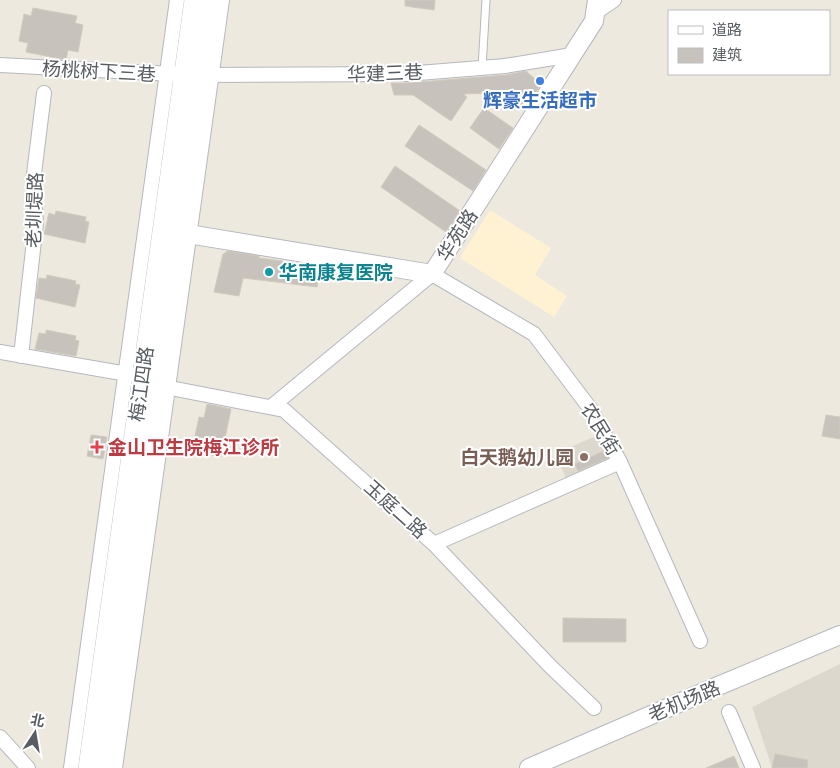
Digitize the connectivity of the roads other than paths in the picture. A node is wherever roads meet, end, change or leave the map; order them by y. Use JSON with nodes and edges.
{"nodes":[{"id":1,"x":177,"y":0,"type":"edge"},
{"id":2,"x":194,"y":0,"type":"edge"},
{"id":3,"x":207,"y":0,"type":"edge"},
{"id":4,"x":222,"y":0,"type":"edge"},
{"id":5,"x":486,"y":0,"type":"edge"},
{"id":6,"x":614,"y":0,"type":"edge"},
{"id":7,"x":596,"y":6,"type":"edge"},
{"id":8,"x":572,"y":55,"type":"junction"},
{"id":9,"x":0,"y":65,"type":"edge"},
{"id":10,"x":482,"y":68,"type":"junction"},
{"id":11,"x":197,"y":75,"type":"junction"},
{"id":12,"x":44,"y":93,"type":"dead end"},
{"id":13,"x":176,"y":232,"type":"junction"},
{"id":14,"x":432,"y":274,"type":"junction"},
{"id":15,"x":0,"y":352,"type":"edge"},
{"id":16,"x":21,"y":356,"type":"junction"},
{"id":17,"x":155,"y":382,"type":"junction"},
{"id":18,"x":270,"y":407,"type":"junction"},
{"id":19,"x":620,"y":462,"type":"junction"},
{"id":20,"x":434,"y":544,"type":"junction"},
{"id":21,"x":840,"y":635,"type":"edge"},
{"id":22,"x":700,"y":641,"type":"dead end"},
{"id":23,"x":594,"y":708,"type":"dead end"},
{"id":24,"x":729,"y":712,"type":"dead end"},
{"id":25,"x":0,"y":737,"type":"edge"},
{"id":26,"x":28,"y":768,"type":"edge"},
{"id":27,"x":71,"y":768,"type":"edge"},
{"id":28,"x":88,"y":768,"type":"edge"},
{"id":29,"x":102,"y":768,"type":"edge"},
{"id":30,"x":115,"y":768,"type":"edge"},
{"id":31,"x":529,"y":768,"type":"edge"},
{"id":32,"x":753,"y":768,"type":"edge"}],
"edges":[{"from":1,"to":27,"type":"street"},
{"from":2,"to":28,"type":"main road","name":"梅江四路"},
{"from":3,"to":11,"type":"main road","name":"梅江四路"},
{"from":4,"to":30,"type":"street"},
{"from":5,"to":10,"type":"lane"},
{"from":6,"to":7,"type":"street"},
{"from":7,"to":8,"type":"street","name":"华苑路"},
{"from":8,"to":10,"type":"street","name":"华建三巷"},
{"from":8,"to":14,"type":"street","name":"华苑路"},
{"from":9,"to":11,"type":"street","name":"杨桃树下三巷"},
{"from":10,"to":11,"type":"street","name":"华建三巷"},
{"from":11,"to":13,"type":"main road","name":"梅江四路"},
{"from":12,"to":16,"type":"street","name":"老圳堤路"},
{"from":13,"to":14,"type":"street","name":"华苑路"},
{"from":13,"to":17,"type":"main road","name":"梅江四路"},
{"from":14,"to":18,"type":"street"},
{"from":14,"to":19,"type":"street","name":"农民街"},
{"from":15,"to":16,"type":"street","name":"玉庭二路"},
{"from":16,"to":17,"type":"street","name":"玉庭二路"},
{"from":17,"to":18,"type":"street","name":"玉庭二路"},
{"from":17,"to":29,"type":"main road","name":"梅江四路"},
{"from":18,"to":20,"type":"street","name":"玉庭二路"},
{"from":19,"to":20,"type":"street"},
{"from":19,"to":22,"type":"street","name":"农民街"},
{"from":20,"to":23,"type":"street","name":"玉庭二路"},
{"from":21,"to":31,"type":"street","name":"老机场路"},
{"from":24,"to":32,"type":"street"},
{"from":25,"to":26,"type":"street"}]}
